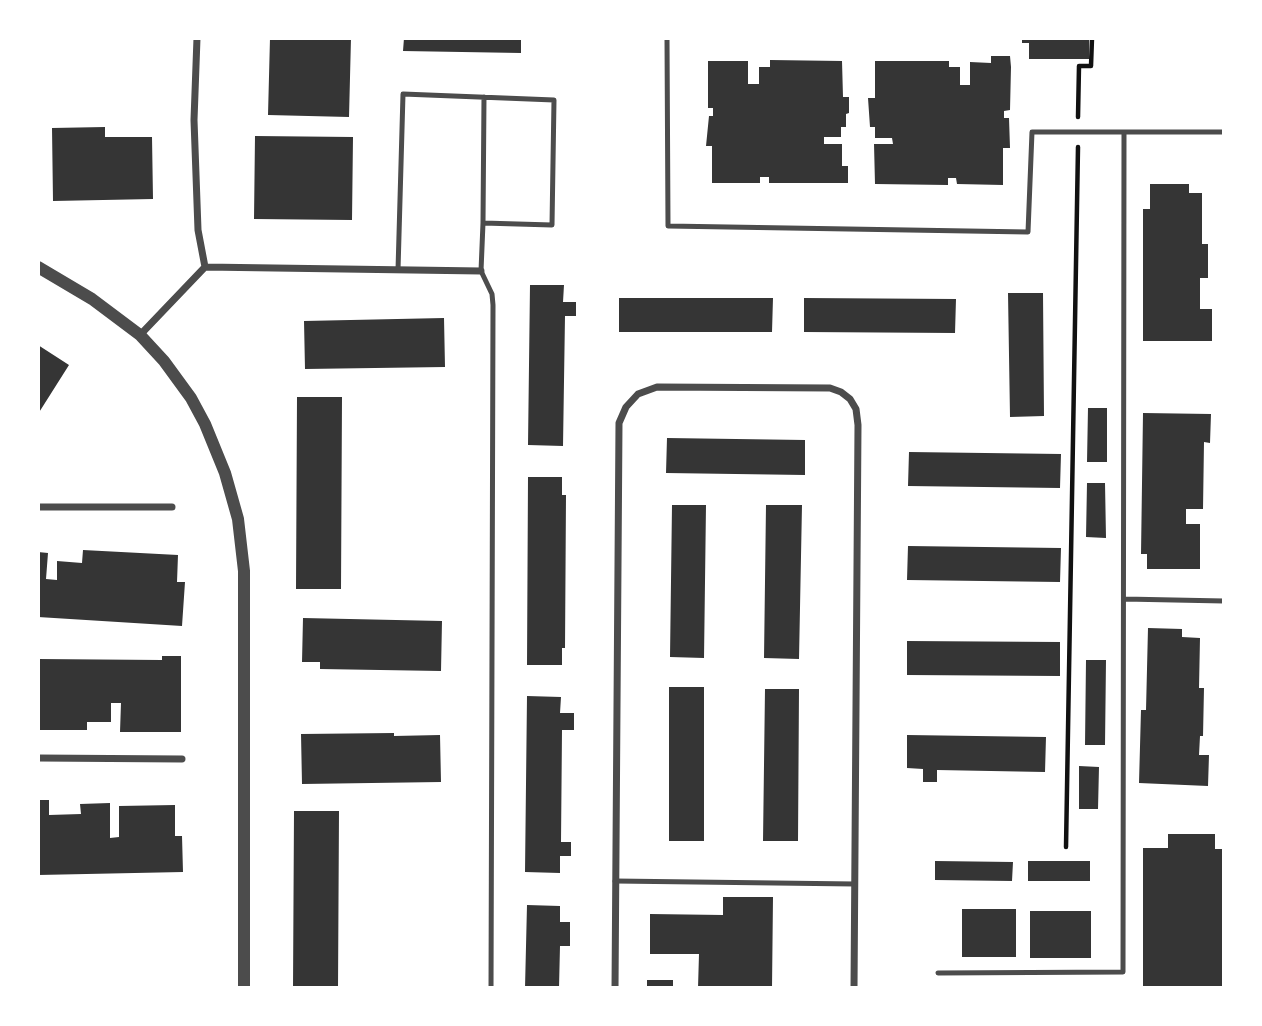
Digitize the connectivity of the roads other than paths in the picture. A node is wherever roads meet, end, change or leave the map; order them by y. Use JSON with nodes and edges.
{"nodes":[{"id":1,"x":197,"y":38,"type":"edge"},
{"id":2,"x":667,"y":38,"type":"edge"},
{"id":3,"x":484,"y":97,"type":"junction"},
{"id":4,"x":1124,"y":132,"type":"junction"},
{"id":5,"x":1223,"y":132,"type":"edge"},
{"id":6,"x":483,"y":223,"type":"junction"},
{"id":7,"x":38,"y":267,"type":"edge"},
{"id":8,"x":205,"y":267,"type":"junction"},
{"id":9,"x":398,"y":270,"type":"junction"},
{"id":10,"x":481,"y":271,"type":"junction"},
{"id":11,"x":140,"y":335,"type":"junction"},
{"id":12,"x":38,"y":507,"type":"edge"},
{"id":13,"x":172,"y":508,"type":"dead end"},
{"id":14,"x":1124,"y":599,"type":"junction"},
{"id":15,"x":1223,"y":601,"type":"edge"},
{"id":16,"x":38,"y":758,"type":"edge"},
{"id":17,"x":182,"y":759,"type":"dead end"},
{"id":18,"x":615,"y":881,"type":"junction"},
{"id":19,"x":855,"y":884,"type":"junction"},
{"id":20,"x":938,"y":973,"type":"dead end"},
{"id":21,"x":244,"y":988,"type":"edge"},
{"id":22,"x":491,"y":988,"type":"edge"},
{"id":23,"x":615,"y":988,"type":"edge"},
{"id":24,"x":854,"y":988,"type":"edge"}],
"edges":[{"from":1,"to":8,"type":"street"},
{"from":2,"to":4,"type":"lane"},
{"from":3,"to":6,"type":"lane"},
{"from":3,"to":6,"type":"lane"},
{"from":3,"to":9,"type":"lane"},
{"from":4,"to":5,"type":"lane"},
{"from":4,"to":14,"type":"lane"},
{"from":6,"to":10,"type":"lane"},
{"from":7,"to":11,"type":"street"},
{"from":8,"to":9,"type":"street"},
{"from":8,"to":11,"type":"street"},
{"from":9,"to":10,"type":"street"},
{"from":10,"to":22,"type":"lane"},
{"from":11,"to":21,"type":"street"},
{"from":12,"to":13,"type":"street"},
{"from":14,"to":15,"type":"lane"},
{"from":14,"to":20,"type":"lane"},
{"from":16,"to":17,"type":"street"},
{"from":18,"to":19,"type":"lane"},
{"from":18,"to":19,"type":"street"},
{"from":18,"to":23,"type":"street"},
{"from":19,"to":24,"type":"street"}]}
